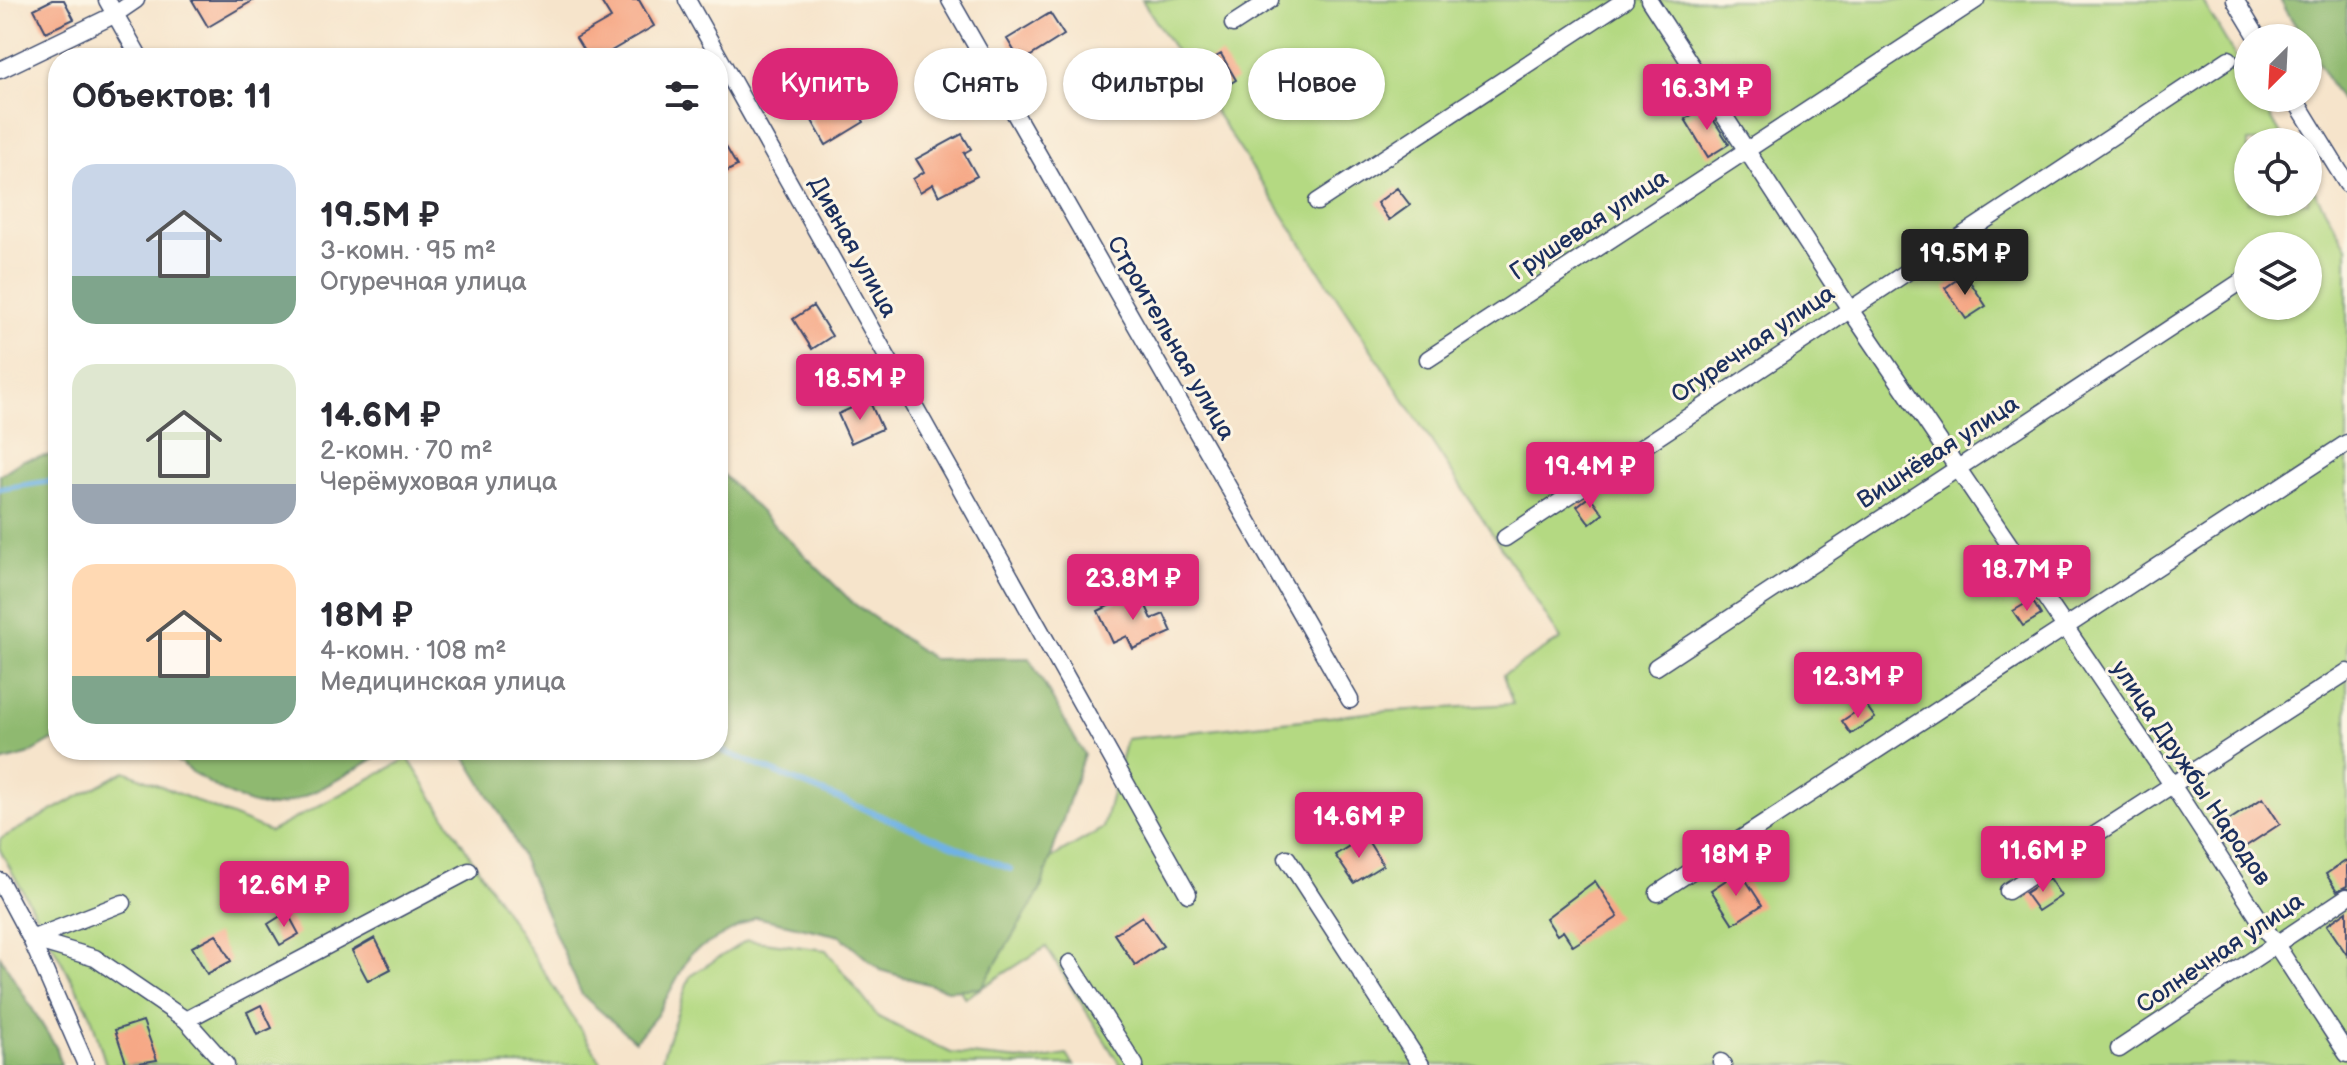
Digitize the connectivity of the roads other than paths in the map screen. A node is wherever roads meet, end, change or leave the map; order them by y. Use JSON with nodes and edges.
{"nodes":[{"id":1,"x":136,"y":0,"type":"edge"},
{"id":2,"x":687,"y":0,"type":"edge"},
{"id":3,"x":950,"y":0,"type":"edge"},
{"id":4,"x":1270,"y":0,"type":"edge"},
{"id":5,"x":1625,"y":0,"type":"edge"},
{"id":6,"x":1649,"y":0,"type":"edge"},
{"id":7,"x":1976,"y":0,"type":"edge"},
{"id":8,"x":2235,"y":0,"type":"edge"},
{"id":9,"x":110,"y":7,"type":"edge"},
{"id":10,"x":1233,"y":24,"type":"dead end"},
{"id":11,"x":2250,"y":24,"type":"edge"},
{"id":12,"x":134,"y":48,"type":"edge"},
{"id":13,"x":714,"y":48,"type":"edge"},
{"id":14,"x":2229,"y":59,"type":"dead end"},
{"id":15,"x":0,"y":70,"type":"edge"},
{"id":16,"x":728,"y":73,"type":"edge"},
{"id":17,"x":2303,"y":112,"type":"edge"},
{"id":18,"x":1749,"y":149,"type":"junction"},
{"id":19,"x":2347,"y":184,"type":"edge"},
{"id":20,"x":1317,"y":202,"type":"dead end"},
{"id":21,"x":2234,"y":286,"type":"edge"},
{"id":22,"x":1849,"y":308,"type":"junction"},
{"id":23,"x":1428,"y":359,"type":"dead end"},
{"id":24,"x":2347,"y":443,"type":"edge"},
{"id":25,"x":1958,"y":467,"type":"junction"},
{"id":26,"x":1505,"y":538,"type":"dead end"},
{"id":27,"x":2065,"y":628,"type":"junction"},
{"id":28,"x":1656,"y":667,"type":"dead end"},
{"id":29,"x":2347,"y":672,"type":"edge"},
{"id":30,"x":1350,"y":700,"type":"dead end"},
{"id":31,"x":2171,"y":783,"type":"junction"},
{"id":32,"x":1287,"y":858,"type":"dead end"},
{"id":33,"x":469,"y":871,"type":"dead end"},
{"id":34,"x":0,"y":881,"type":"edge"},
{"id":35,"x":2008,"y":891,"type":"dead end"},
{"id":36,"x":1658,"y":893,"type":"dead end"},
{"id":37,"x":1188,"y":894,"type":"dead end"},
{"id":38,"x":2347,"y":897,"type":"edge"},
{"id":39,"x":123,"y":903,"type":"dead end"},
{"id":40,"x":31,"y":939,"type":"junction"},
{"id":41,"x":2275,"y":944,"type":"junction"},
{"id":42,"x":1070,"y":963,"type":"dead end"},
{"id":43,"x":186,"y":1020,"type":"junction"},
{"id":44,"x":2119,"y":1049,"type":"dead end"},
{"id":45,"x":2347,"y":1054,"type":"edge"},
{"id":46,"x":86,"y":1065,"type":"edge"},
{"id":47,"x":226,"y":1065,"type":"edge"},
{"id":48,"x":1135,"y":1065,"type":"edge"},
{"id":49,"x":1421,"y":1065,"type":"edge"}],
"edges":[{"from":1,"to":9,"type":"street"},
{"from":2,"to":13,"type":"street","name":"Дивная улица"},
{"from":3,"to":30,"type":"street","name":"Строительная улица"},
{"from":4,"to":10,"type":"street"},
{"from":5,"to":20,"type":"street"},
{"from":6,"to":18,"type":"street","name":"улица Дружбы Народов"},
{"from":7,"to":18,"type":"street","name":"Грушевая улица"},
{"from":8,"to":11,"type":"street"},
{"from":9,"to":12,"type":"street"},
{"from":9,"to":15,"type":"street"},
{"from":14,"to":22,"type":"street","name":"Огуречная улица"},
{"from":16,"to":37,"type":"street","name":"Дивная улица"},
{"from":17,"to":19,"type":"street"},
{"from":18,"to":22,"type":"street","name":"улица Дружбы Народов"},
{"from":18,"to":23,"type":"street","name":"Грушевая улица"},
{"from":21,"to":25,"type":"street","name":"Вишнёвая улица"},
{"from":22,"to":25,"type":"street","name":"улица Дружбы Народов"},
{"from":22,"to":26,"type":"street","name":"Огуречная улица"},
{"from":24,"to":27,"type":"street"},
{"from":25,"to":27,"type":"street","name":"улица Дружбы Народов"},
{"from":25,"to":28,"type":"street","name":"Вишнёвая улица"},
{"from":27,"to":31,"type":"street","name":"улица Дружбы Народов"},
{"from":27,"to":36,"type":"street"},
{"from":29,"to":31,"type":"street"},
{"from":31,"to":35,"type":"street"},
{"from":31,"to":41,"type":"street","name":"улица Дружбы Народов"},
{"from":32,"to":49,"type":"street"},
{"from":33,"to":43,"type":"street"},
{"from":34,"to":40,"type":"street"},
{"from":38,"to":41,"type":"street","name":"Солнечная улица"},
{"from":39,"to":40,"type":"street"},
{"from":40,"to":43,"type":"street"},
{"from":40,"to":46,"type":"street"},
{"from":41,"to":44,"type":"street","name":"Солнечная улица"},
{"from":41,"to":45,"type":"street","name":"улица Дружбы Народов"},
{"from":42,"to":48,"type":"street"},
{"from":43,"to":47,"type":"street"}]}
